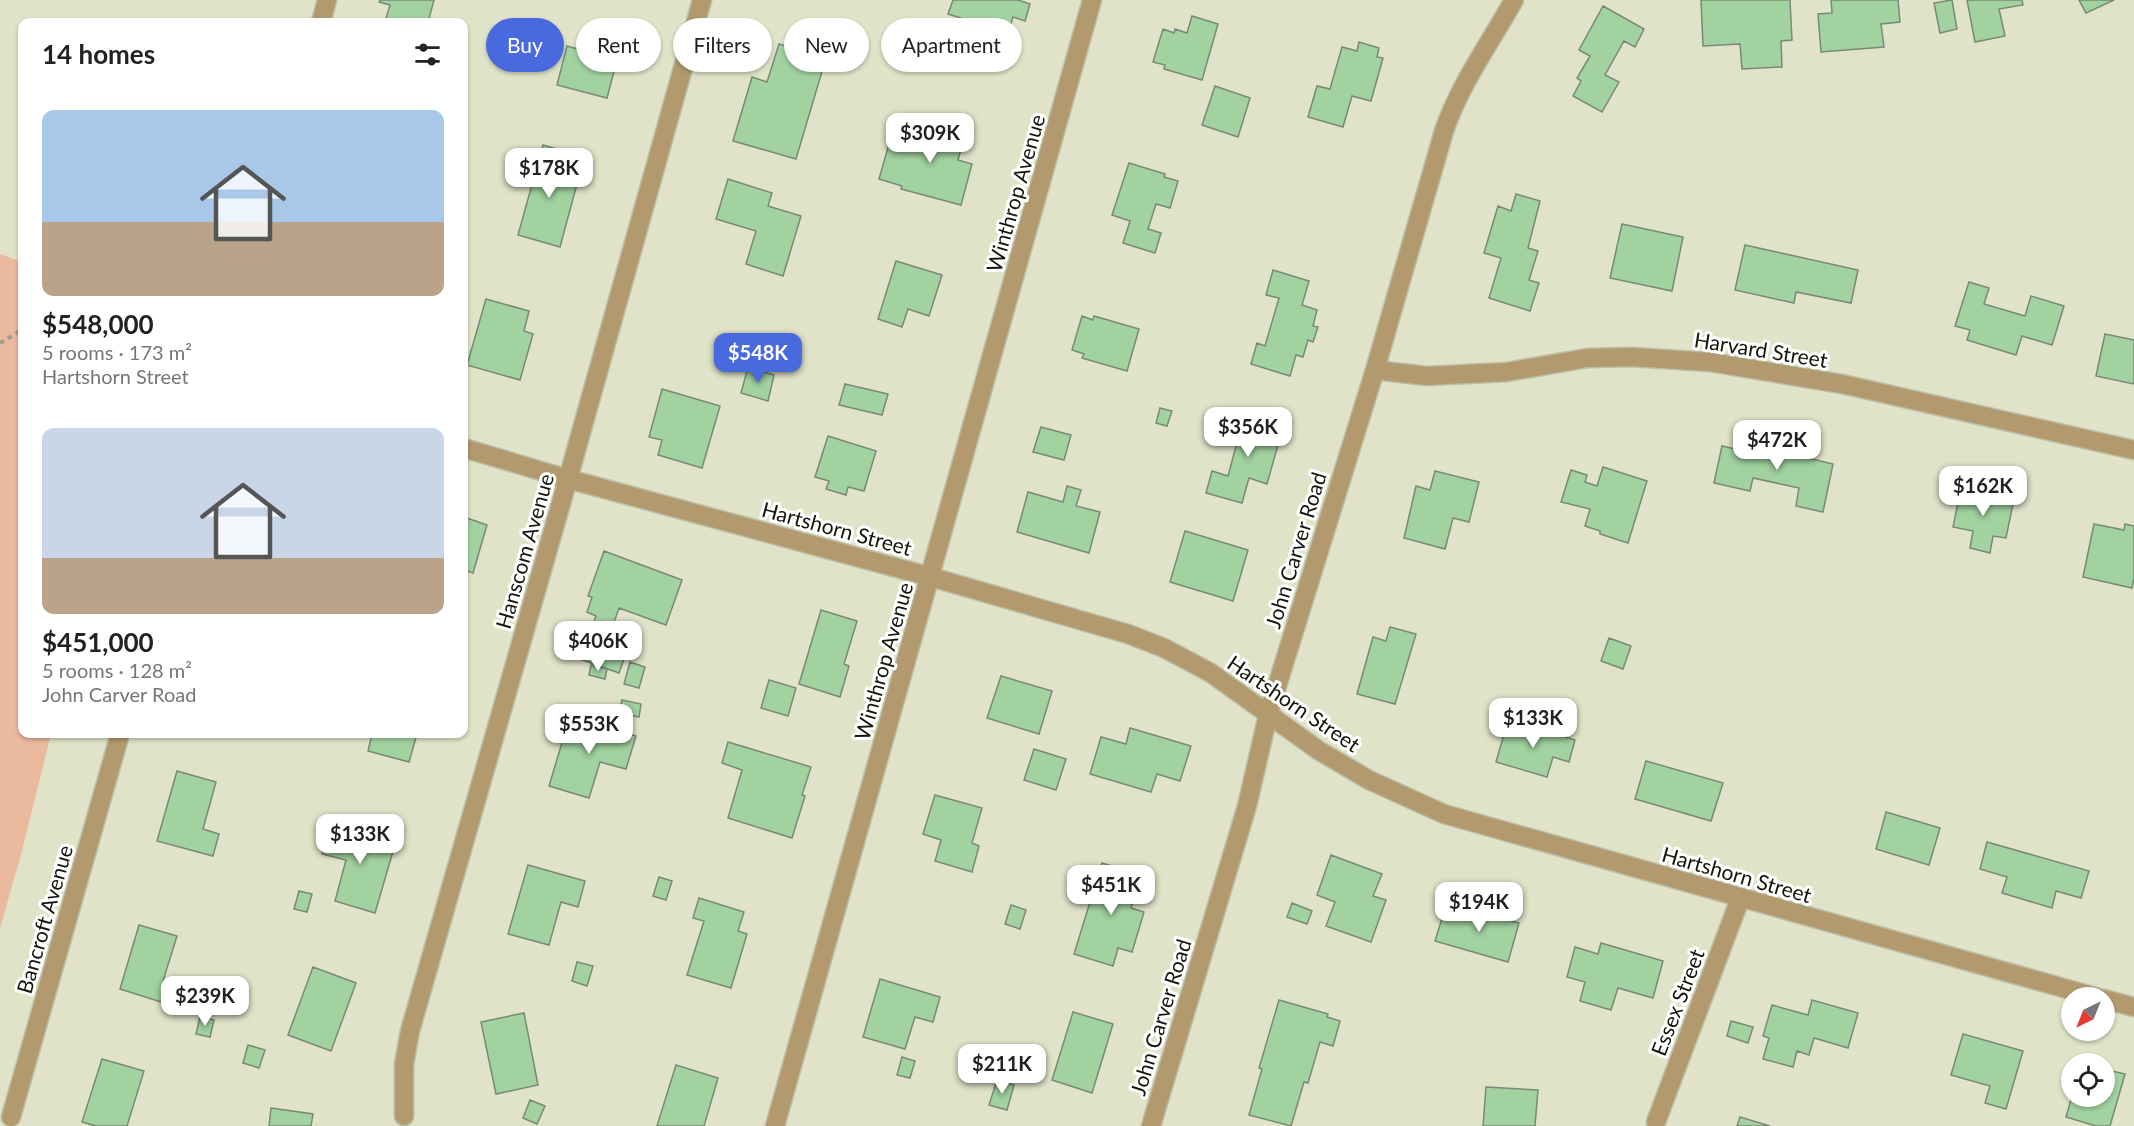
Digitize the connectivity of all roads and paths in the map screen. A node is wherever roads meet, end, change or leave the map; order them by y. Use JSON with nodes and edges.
{"nodes":[{"id":1,"x":327,"y":0,"type":"edge"},
{"id":2,"x":702,"y":0,"type":"edge"},
{"id":3,"x":1092,"y":0,"type":"edge"},
{"id":4,"x":1514,"y":0,"type":"edge"},
{"id":5,"x":322,"y":18,"type":"edge"},
{"id":6,"x":18,"y":332,"type":"edge"},
{"id":7,"x":0,"y":343,"type":"edge"},
{"id":8,"x":1375,"y":370,"type":"junction"},
{"id":9,"x":468,"y":449,"type":"edge"},
{"id":10,"x":2134,"y":450,"type":"edge"},
{"id":11,"x":568,"y":479,"type":"junction"},
{"id":12,"x":931,"y":577,"type":"junction"},
{"id":13,"x":1268,"y":715,"type":"junction"},
{"id":14,"x":119,"y":738,"type":"edge"},
{"id":15,"x":1740,"y":899,"type":"junction"},
{"id":16,"x":2061,"y":988,"type":"edge"},
{"id":17,"x":2115,"y":1002,"type":"edge"},
{"id":18,"x":2134,"y":1007,"type":"edge"},
{"id":19,"x":404,"y":1116,"type":"dead end"},
{"id":20,"x":11,"y":1117,"type":"dead end"},
{"id":21,"x":1656,"y":1122,"type":"dead end"},
{"id":22,"x":775,"y":1126,"type":"edge"},
{"id":23,"x":1151,"y":1126,"type":"edge"}],
"edges":[{"from":1,"to":5,"type":"street"},
{"from":2,"to":11,"type":"street","name":"Hanscom Avenue"},
{"from":3,"to":12,"type":"street","name":"Winthrop Avenue"},
{"from":4,"to":8,"type":"street","name":"John Carver Road"},
{"from":6,"to":7,"type":"path"},
{"from":8,"to":10,"type":"street","name":"Harvard Street"},
{"from":8,"to":13,"type":"street","name":"John Carver Road"},
{"from":9,"to":11,"type":"street","name":"Hartshorn Street"},
{"from":11,"to":12,"type":"street","name":"Hartshorn Street"},
{"from":11,"to":19,"type":"street","name":"Hanscom Avenue"},
{"from":12,"to":13,"type":"street","name":"Hartshorn Street"},
{"from":12,"to":22,"type":"street","name":"Winthrop Avenue"},
{"from":13,"to":15,"type":"street","name":"Hartshorn Street"},
{"from":13,"to":23,"type":"street","name":"John Carver Road"},
{"from":14,"to":20,"type":"street","name":"Bancroft Avenue"},
{"from":15,"to":16,"type":"street","name":"Hartshorn Street"},
{"from":15,"to":21,"type":"street","name":"Essex Street"},
{"from":17,"to":18,"type":"street"}]}
